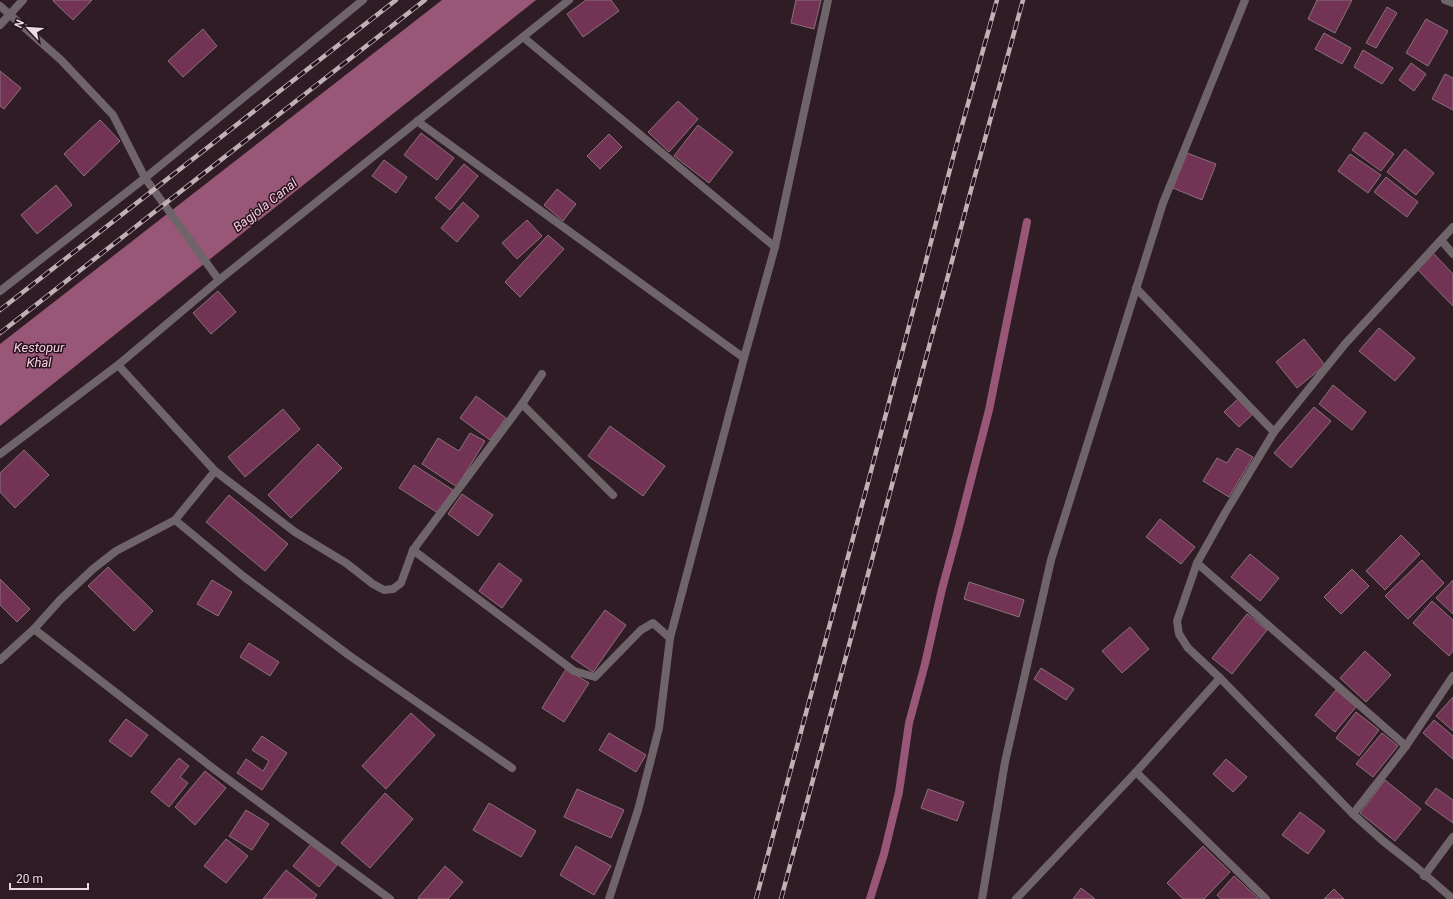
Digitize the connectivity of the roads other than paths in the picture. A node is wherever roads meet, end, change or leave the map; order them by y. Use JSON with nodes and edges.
{"nodes":[{"id":1,"x":23,"y":0,"type":"edge"},
{"id":2,"x":363,"y":0,"type":"edge"},
{"id":3,"x":569,"y":0,"type":"edge"},
{"id":4,"x":828,"y":0,"type":"edge"},
{"id":5,"x":1245,"y":0,"type":"edge"},
{"id":6,"x":1445,"y":0,"type":"edge"},
{"id":7,"x":1453,"y":3,"type":"edge"},
{"id":8,"x":0,"y":6,"type":"edge"},
{"id":9,"x":9,"y":15,"type":"junction"},
{"id":10,"x":0,"y":25,"type":"edge"},
{"id":11,"x":523,"y":37,"type":"junction"},
{"id":12,"x":417,"y":121,"type":"junction"},
{"id":13,"x":145,"y":178,"type":"junction"},
{"id":14,"x":1453,"y":227,"type":"edge"},
{"id":15,"x":1441,"y":240,"type":"junction"},
{"id":16,"x":776,"y":247,"type":"junction"},
{"id":17,"x":1453,"y":254,"type":"edge"},
{"id":18,"x":217,"y":277,"type":"junction"},
{"id":19,"x":1136,"y":288,"type":"junction"},
{"id":20,"x":0,"y":292,"type":"edge"},
{"id":21,"x":744,"y":358,"type":"junction"},
{"id":22,"x":118,"y":365,"type":"junction"},
{"id":23,"x":542,"y":374,"type":"dead end"},
{"id":24,"x":522,"y":404,"type":"junction"},
{"id":25,"x":1274,"y":432,"type":"junction"},
{"id":26,"x":0,"y":454,"type":"edge"},
{"id":27,"x":215,"y":471,"type":"junction"},
{"id":28,"x":613,"y":495,"type":"dead end"},
{"id":29,"x":175,"y":520,"type":"junction"},
{"id":30,"x":413,"y":550,"type":"junction"},
{"id":31,"x":1197,"y":563,"type":"junction"},
{"id":32,"x":34,"y":629,"type":"junction"},
{"id":33,"x":670,"y":638,"type":"junction"},
{"id":34,"x":0,"y":660,"type":"edge"},
{"id":35,"x":1453,"y":676,"type":"edge"},
{"id":36,"x":1220,"y":678,"type":"junction"},
{"id":37,"x":1406,"y":746,"type":"junction"},
{"id":38,"x":512,"y":768,"type":"dead end"},
{"id":39,"x":1136,"y":772,"type":"junction"},
{"id":40,"x":1353,"y":814,"type":"junction"},
{"id":41,"x":1453,"y":837,"type":"edge"},
{"id":42,"x":1424,"y":876,"type":"junction"},
{"id":43,"x":390,"y":899,"type":"edge"},
{"id":44,"x":609,"y":899,"type":"edge"},
{"id":45,"x":982,"y":899,"type":"edge"},
{"id":46,"x":1016,"y":899,"type":"edge"},
{"id":47,"x":1266,"y":899,"type":"edge"},
{"id":48,"x":1453,"y":899,"type":"edge"}],
"edges":[{"from":1,"to":9,"type":"street"},
{"from":2,"to":13,"type":"street"},
{"from":3,"to":11,"type":"street"},
{"from":4,"to":16,"type":"street"},
{"from":5,"to":19,"type":"street"},
{"from":6,"to":7,"type":"street"},
{"from":8,"to":9,"type":"street"},
{"from":9,"to":10,"type":"street"},
{"from":9,"to":13,"type":"street"},
{"from":11,"to":12,"type":"street"},
{"from":11,"to":16,"type":"street"},
{"from":12,"to":18,"type":"street"},
{"from":12,"to":21,"type":"street"},
{"from":13,"to":18,"type":"street"},
{"from":13,"to":20,"type":"street"},
{"from":14,"to":15,"type":"street"},
{"from":15,"to":17,"type":"street"},
{"from":15,"to":25,"type":"street"},
{"from":16,"to":21,"type":"street"},
{"from":18,"to":22,"type":"street"},
{"from":19,"to":25,"type":"street"},
{"from":19,"to":45,"type":"street"},
{"from":21,"to":33,"type":"street"},
{"from":22,"to":26,"type":"street"},
{"from":22,"to":27,"type":"street"},
{"from":23,"to":24,"type":"street"},
{"from":24,"to":28,"type":"street"},
{"from":24,"to":30,"type":"street"},
{"from":25,"to":31,"type":"street"},
{"from":27,"to":29,"type":"street"},
{"from":27,"to":30,"type":"street"},
{"from":29,"to":32,"type":"street"},
{"from":29,"to":38,"type":"street"},
{"from":30,"to":33,"type":"street"},
{"from":31,"to":36,"type":"street"},
{"from":31,"to":37,"type":"street"},
{"from":32,"to":34,"type":"street"},
{"from":32,"to":43,"type":"street"},
{"from":33,"to":44,"type":"street"},
{"from":35,"to":37,"type":"street"},
{"from":36,"to":39,"type":"street"},
{"from":36,"to":40,"type":"street"},
{"from":37,"to":40,"type":"street"},
{"from":39,"to":46,"type":"street"},
{"from":39,"to":47,"type":"street"},
{"from":40,"to":42,"type":"street"},
{"from":41,"to":42,"type":"street"},
{"from":42,"to":48,"type":"street"}]}
